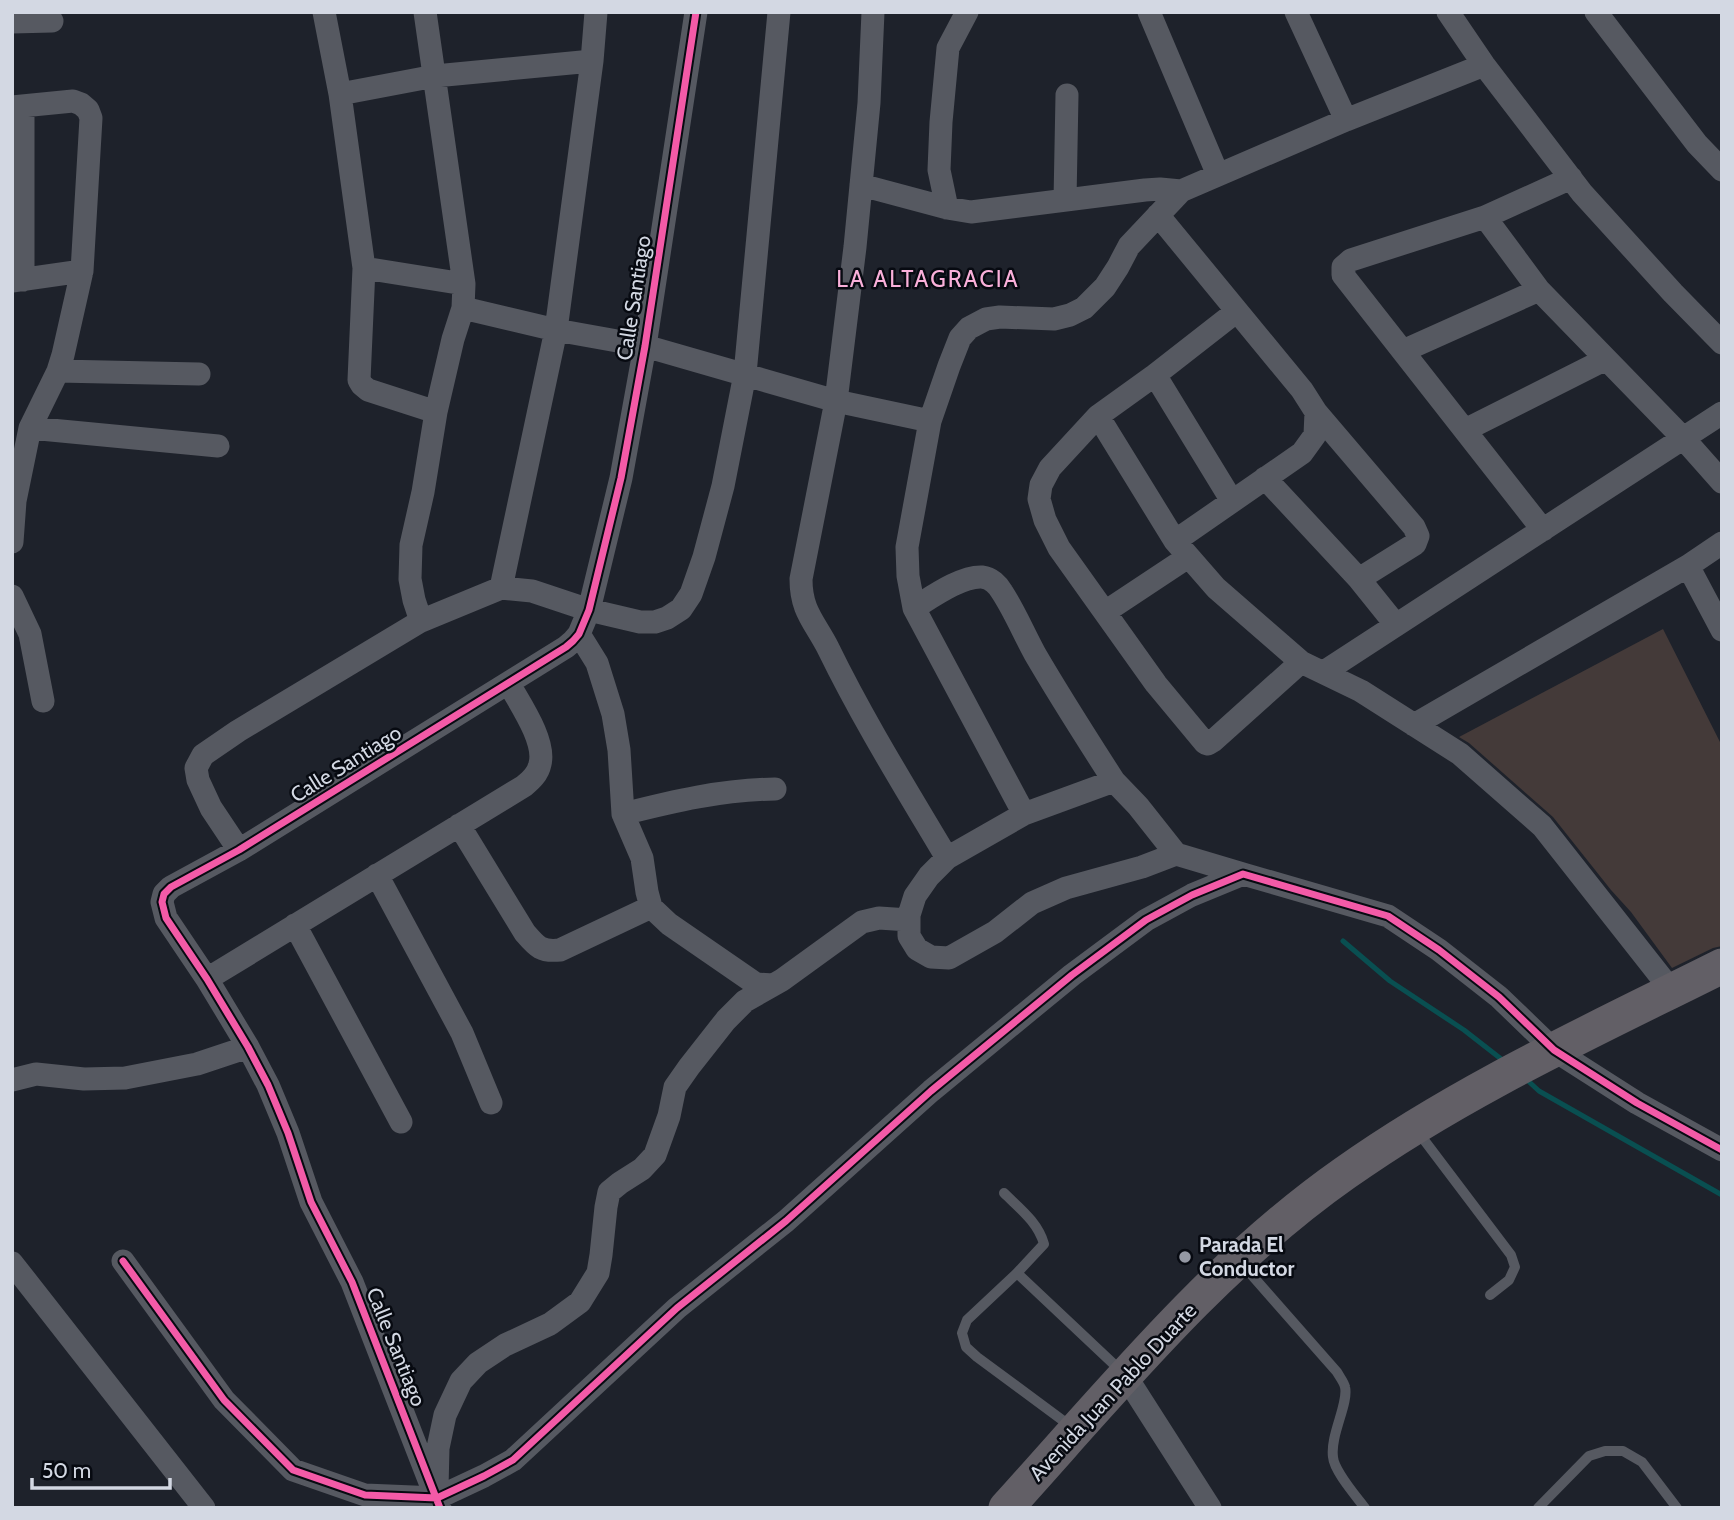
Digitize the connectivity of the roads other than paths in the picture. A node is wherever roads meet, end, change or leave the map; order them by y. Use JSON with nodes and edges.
{"nodes":[{"id":1,"x":324,"y":12,"type":"edge"},
{"id":2,"x":425,"y":12,"type":"edge"},
{"id":3,"x":596,"y":12,"type":"edge"},
{"id":4,"x":696,"y":12,"type":"edge"},
{"id":5,"x":779,"y":12,"type":"edge"},
{"id":6,"x":873,"y":12,"type":"edge"},
{"id":7,"x":967,"y":12,"type":"edge"},
{"id":8,"x":1149,"y":12,"type":"edge"},
{"id":9,"x":1297,"y":12,"type":"edge"},
{"id":10,"x":1448,"y":12,"type":"edge"},
{"id":11,"x":1596,"y":12,"type":"edge"},
{"id":12,"x":52,"y":21,"type":"dead end"},
{"id":13,"x":12,"y":22,"type":"edge"},
{"id":14,"x":592,"y":61,"type":"junction"},
{"id":15,"x":1485,"y":65,"type":"junction"},
{"id":16,"x":435,"y":76,"type":"junction"},
{"id":17,"x":340,"y":94,"type":"junction"},
{"id":18,"x":1067,"y":95,"type":"dead end"},
{"id":19,"x":18,"y":107,"type":"edge"},
{"id":20,"x":1346,"y":120,"type":"junction"},
{"id":21,"x":1722,"y":170,"type":"edge"},
{"id":22,"x":1218,"y":175,"type":"junction"},
{"id":23,"x":1571,"y":178,"type":"junction"},
{"id":24,"x":861,"y":185,"type":"junction"},
{"id":25,"x":1181,"y":191,"type":"junction"},
{"id":26,"x":1065,"y":200,"type":"junction"},
{"id":27,"x":947,"y":208,"type":"junction"},
{"id":28,"x":1158,"y":215,"type":"junction"},
{"id":29,"x":1485,"y":216,"type":"junction"},
{"id":30,"x":364,"y":268,"type":"junction"},
{"id":31,"x":82,"y":271,"type":"junction"},
{"id":32,"x":18,"y":281,"type":"edge"},
{"id":33,"x":464,"y":284,"type":"junction"},
{"id":34,"x":1539,"y":290,"type":"junction"},
{"id":35,"x":463,"y":308,"type":"junction"},
{"id":36,"x":1237,"y":311,"type":"junction"},
{"id":37,"x":556,"y":330,"type":"junction"},
{"id":38,"x":1722,"y":344,"type":"edge"},
{"id":39,"x":645,"y":346,"type":"junction"},
{"id":40,"x":1403,"y":351,"type":"junction"},
{"id":41,"x":1606,"y":359,"type":"junction"},
{"id":42,"x":58,"y":370,"type":"junction"},
{"id":43,"x":199,"y":374,"type":"dead end"},
{"id":44,"x":745,"y":374,"type":"junction"},
{"id":45,"x":1155,"y":375,"type":"junction"},
{"id":46,"x":836,"y":401,"type":"junction"},
{"id":47,"x":436,"y":412,"type":"junction"},
{"id":48,"x":1315,"y":412,"type":"junction"},
{"id":49,"x":1722,"y":413,"type":"edge"},
{"id":50,"x":1098,"y":416,"type":"junction"},
{"id":51,"x":930,"y":421,"type":"junction"},
{"id":52,"x":30,"y":428,"type":"junction"},
{"id":53,"x":1465,"y":430,"type":"junction"},
{"id":54,"x":1683,"y":438,"type":"junction"},
{"id":55,"x":218,"y":446,"type":"dead end"},
{"id":56,"x":1265,"y":478,"type":"junction"},
{"id":57,"x":1722,"y":482,"type":"edge"},
{"id":58,"x":14,"y":501,"type":"edge"},
{"id":59,"x":1233,"y":501,"type":"junction"},
{"id":60,"x":1543,"y":530,"type":"junction"},
{"id":61,"x":12,"y":542,"type":"edge"},
{"id":62,"x":1722,"y":542,"type":"edge"},
{"id":63,"x":1182,"y":549,"type":"junction"},
{"id":64,"x":1688,"y":566,"type":"junction"},
{"id":65,"x":1359,"y":579,"type":"junction"},
{"id":66,"x":502,"y":588,"type":"junction"},
{"id":67,"x":12,"y":596,"type":"edge"},
{"id":68,"x":914,"y":608,"type":"junction"},
{"id":69,"x":590,"y":610,"type":"junction"},
{"id":70,"x":1105,"y":612,"type":"junction"},
{"id":71,"x":421,"y":621,"type":"junction"},
{"id":72,"x":1396,"y":625,"type":"junction"},
{"id":73,"x":1722,"y":630,"type":"edge"},
{"id":74,"x":579,"y":634,"type":"junction"},
{"id":75,"x":1301,"y":662,"type":"junction"},
{"id":76,"x":1324,"y":672,"type":"junction"},
{"id":77,"x":509,"y":684,"type":"junction"},
{"id":78,"x":43,"y":701,"type":"dead end"},
{"id":79,"x":1414,"y":725,"type":"junction"},
{"id":80,"x":1114,"y":781,"type":"junction"},
{"id":81,"x":775,"y":789,"type":"dead end"},
{"id":82,"x":623,"y":814,"type":"junction"},
{"id":83,"x":1024,"y":814,"type":"junction"},
{"id":84,"x":459,"y":825,"type":"junction"},
{"id":85,"x":239,"y":850,"type":"junction"},
{"id":86,"x":1176,"y":855,"type":"junction"},
{"id":87,"x":947,"y":858,"type":"junction"},
{"id":88,"x":1243,"y":874,"type":"junction"},
{"id":89,"x":377,"y":875,"type":"junction"},
{"id":90,"x":651,"y":906,"type":"junction"},
{"id":91,"x":909,"y":920,"type":"junction"},
{"id":92,"x":295,"y":925,"type":"junction"},
{"id":93,"x":1722,"y":966,"type":"edge"},
{"id":94,"x":207,"y":979,"type":"junction"},
{"id":95,"x":773,"y":985,"type":"junction"},
{"id":96,"x":1672,"y":991,"type":"junction"},
{"id":97,"x":248,"y":1047,"type":"junction"},
{"id":98,"x":1545,"y":1056,"type":"junction"},
{"id":99,"x":12,"y":1080,"type":"edge"},
{"id":100,"x":491,"y":1103,"type":"dead end"},
{"id":101,"x":401,"y":1122,"type":"dead end"},
{"id":102,"x":1414,"y":1127,"type":"junction"},
{"id":103,"x":1722,"y":1150,"type":"edge"},
{"id":104,"x":1004,"y":1193,"type":"dead end"},
{"id":105,"x":1238,"y":1259,"type":"junction"},
{"id":106,"x":123,"y":1261,"type":"dead end"},
{"id":107,"x":12,"y":1263,"type":"edge"},
{"id":108,"x":1017,"y":1273,"type":"junction"},
{"id":109,"x":1490,"y":1295,"type":"dead end"},
{"id":110,"x":1125,"y":1375,"type":"junction"},
{"id":111,"x":1076,"y":1430,"type":"junction"},
{"id":112,"x":438,"y":1503,"type":"edge"},
{"id":113,"x":204,"y":1508,"type":"edge"},
{"id":114,"x":1006,"y":1508,"type":"edge"},
{"id":115,"x":1210,"y":1508,"type":"edge"},
{"id":116,"x":1365,"y":1508,"type":"edge"},
{"id":117,"x":1538,"y":1508,"type":"edge"},
{"id":118,"x":1677,"y":1508,"type":"edge"}],
"edges":[{"from":1,"to":17,"type":"street"},
{"from":2,"to":16,"type":"street"},
{"from":3,"to":14,"type":"street"},
{"from":4,"to":39,"type":"street","name":"Calle Santiago"},
{"from":5,"to":44,"type":"street"},
{"from":6,"to":24,"type":"street"},
{"from":7,"to":27,"type":"street"},
{"from":8,"to":22,"type":"street"},
{"from":9,"to":20,"type":"street"},
{"from":10,"to":15,"type":"street"},
{"from":11,"to":21,"type":"street"},
{"from":12,"to":13,"type":"street"},
{"from":14,"to":16,"type":"street"},
{"from":14,"to":37,"type":"street"},
{"from":15,"to":20,"type":"street"},
{"from":15,"to":23,"type":"street"},
{"from":16,"to":17,"type":"street"},
{"from":16,"to":33,"type":"street"},
{"from":17,"to":30,"type":"street"},
{"from":18,"to":26,"type":"street"},
{"from":19,"to":31,"type":"street"},
{"from":19,"to":32,"type":"street"},
{"from":20,"to":22,"type":"street"},
{"from":22,"to":25,"type":"street"},
{"from":23,"to":29,"type":"street"},
{"from":23,"to":38,"type":"street"},
{"from":24,"to":27,"type":"street"},
{"from":24,"to":46,"type":"street"},
{"from":25,"to":26,"type":"street"},
{"from":25,"to":28,"type":"street"},
{"from":26,"to":27,"type":"street"},
{"from":28,"to":36,"type":"street"},
{"from":28,"to":51,"type":"street"},
{"from":29,"to":34,"type":"street"},
{"from":29,"to":40,"type":"street"},
{"from":30,"to":33,"type":"street"},
{"from":30,"to":47,"type":"street"},
{"from":31,"to":32,"type":"street"},
{"from":31,"to":42,"type":"street"},
{"from":33,"to":35,"type":"street"},
{"from":34,"to":40,"type":"street"},
{"from":34,"to":41,"type":"street"},
{"from":35,"to":37,"type":"street"},
{"from":35,"to":47,"type":"street"},
{"from":36,"to":45,"type":"street"},
{"from":36,"to":48,"type":"street"},
{"from":37,"to":39,"type":"street"},
{"from":37,"to":66,"type":"street"},
{"from":39,"to":44,"type":"street"},
{"from":39,"to":69,"type":"street","name":"Calle Santiago"},
{"from":40,"to":53,"type":"street"},
{"from":41,"to":53,"type":"street"},
{"from":41,"to":54,"type":"street"},
{"from":42,"to":43,"type":"street"},
{"from":42,"to":52,"type":"street"},
{"from":44,"to":46,"type":"street"},
{"from":44,"to":69,"type":"street"},
{"from":45,"to":50,"type":"street"},
{"from":45,"to":59,"type":"street"},
{"from":46,"to":51,"type":"street"},
{"from":46,"to":87,"type":"street"},
{"from":47,"to":71,"type":"street"},
{"from":48,"to":56,"type":"street"},
{"from":48,"to":65,"type":"street"},
{"from":49,"to":54,"type":"street"},
{"from":50,"to":63,"type":"street"},
{"from":50,"to":70,"type":"street"},
{"from":51,"to":68,"type":"street"},
{"from":52,"to":55,"type":"street"},
{"from":52,"to":58,"type":"street"},
{"from":53,"to":60,"type":"street"},
{"from":54,"to":57,"type":"street"},
{"from":54,"to":60,"type":"street"},
{"from":56,"to":59,"type":"street"},
{"from":56,"to":65,"type":"street"},
{"from":58,"to":61,"type":"street"},
{"from":59,"to":63,"type":"street"},
{"from":60,"to":72,"type":"street"},
{"from":62,"to":64,"type":"street"},
{"from":63,"to":70,"type":"street"},
{"from":63,"to":75,"type":"street"},
{"from":64,"to":73,"type":"street"},
{"from":64,"to":79,"type":"street"},
{"from":65,"to":72,"type":"street"},
{"from":66,"to":69,"type":"street"},
{"from":66,"to":71,"type":"street"},
{"from":67,"to":78,"type":"street"},
{"from":68,"to":80,"type":"street"},
{"from":68,"to":83,"type":"street"},
{"from":69,"to":74,"type":"street","name":"Calle Santiago"},
{"from":70,"to":75,"type":"street"},
{"from":71,"to":85,"type":"street"},
{"from":72,"to":76,"type":"street"},
{"from":74,"to":77,"type":"street","name":"Calle Santiago"},
{"from":74,"to":82,"type":"street"},
{"from":75,"to":76,"type":"street"},
{"from":76,"to":79,"type":"street"},
{"from":77,"to":84,"type":"street"},
{"from":77,"to":85,"type":"street","name":"Calle Santiago"},
{"from":79,"to":96,"type":"street"},
{"from":80,"to":83,"type":"street"},
{"from":80,"to":86,"type":"street"},
{"from":81,"to":82,"type":"street"},
{"from":82,"to":90,"type":"street"},
{"from":83,"to":87,"type":"street"},
{"from":84,"to":89,"type":"street"},
{"from":84,"to":90,"type":"street"},
{"from":85,"to":94,"type":"street","name":"Calle Santiago"},
{"from":86,"to":88,"type":"street"},
{"from":86,"to":91,"type":"street"},
{"from":87,"to":91,"type":"street"},
{"from":88,"to":98,"type":"street"},
{"from":88,"to":112,"type":"street"},
{"from":89,"to":92,"type":"street"},
{"from":89,"to":100,"type":"street"},
{"from":90,"to":95,"type":"street"},
{"from":91,"to":95,"type":"street"},
{"from":92,"to":94,"type":"street"},
{"from":92,"to":101,"type":"street"},
{"from":93,"to":96,"type":"main road","name":"Avenida Juan Pablo Duarte"},
{"from":94,"to":97,"type":"street","name":"Calle Santiago"},
{"from":95,"to":112,"type":"street"},
{"from":96,"to":98,"type":"main road","name":"Avenida Juan Pablo Duarte"},
{"from":97,"to":99,"type":"street"},
{"from":97,"to":112,"type":"street","name":"Calle Santiago"},
{"from":98,"to":102,"type":"main road","name":"Avenida Juan Pablo Duarte"},
{"from":98,"to":103,"type":"street"},
{"from":102,"to":105,"type":"main road","name":"Avenida Juan Pablo Duarte"},
{"from":102,"to":109,"type":"lane"},
{"from":104,"to":108,"type":"lane"},
{"from":105,"to":110,"type":"main road","name":"Avenida Juan Pablo Duarte"},
{"from":105,"to":116,"type":"lane"},
{"from":106,"to":112,"type":"street"},
{"from":107,"to":113,"type":"street"},
{"from":108,"to":110,"type":"lane"},
{"from":108,"to":111,"type":"lane"},
{"from":110,"to":111,"type":"main road","name":"Avenida Juan Pablo Duarte"},
{"from":110,"to":115,"type":"street"},
{"from":111,"to":114,"type":"main road","name":"Avenida Juan Pablo Duarte"},
{"from":117,"to":118,"type":"lane"}]}
